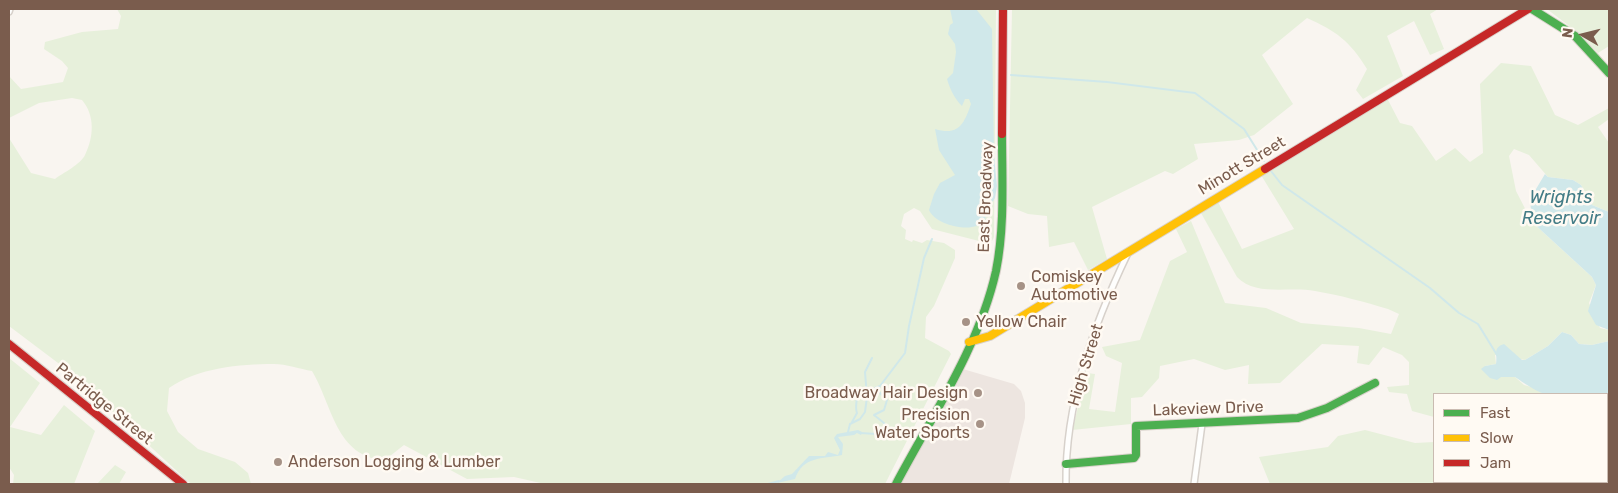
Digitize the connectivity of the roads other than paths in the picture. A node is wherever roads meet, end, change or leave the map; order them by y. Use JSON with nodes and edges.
{"nodes":[{"id":1,"x":10,"y":9,"type":"edge"},
{"id":2,"x":1003,"y":9,"type":"edge"},
{"id":3,"x":1528,"y":9,"type":"edge"},
{"id":4,"x":1532,"y":9,"type":"edge"},
{"id":5,"x":9,"y":12,"type":"edge"},
{"id":6,"x":1609,"y":73,"type":"edge"},
{"id":7,"x":1128,"y":251,"type":"junction"},
{"id":8,"x":969,"y":342,"type":"junction"},
{"id":9,"x":9,"y":344,"type":"edge"},
{"id":10,"x":1375,"y":383,"type":"dead end"},
{"id":11,"x":1202,"y":424,"type":"junction"},
{"id":12,"x":1066,"y":464,"type":"junction"},
{"id":13,"x":183,"y":484,"type":"edge"},
{"id":14,"x":896,"y":484,"type":"edge"},
{"id":15,"x":1066,"y":484,"type":"edge"},
{"id":16,"x":1194,"y":484,"type":"edge"}],
"edges":[{"from":1,"to":5,"type":"street"},
{"from":2,"to":8,"type":"street","name":"East Broadway"},
{"from":3,"to":7,"type":"street","name":"Minott Street"},
{"from":4,"to":6,"type":"street"},
{"from":7,"to":8,"type":"street","name":"Minott Street"},
{"from":7,"to":12,"type":"street","name":"High Street"},
{"from":8,"to":14,"type":"street","name":"East Broadway"},
{"from":9,"to":13,"type":"street","name":"Partridge Street"},
{"from":10,"to":11,"type":"street","name":"Lakeview Drive"},
{"from":11,"to":12,"type":"street","name":"Lakeview Drive"},
{"from":11,"to":16,"type":"street"},
{"from":12,"to":15,"type":"street","name":"High Street"}]}
